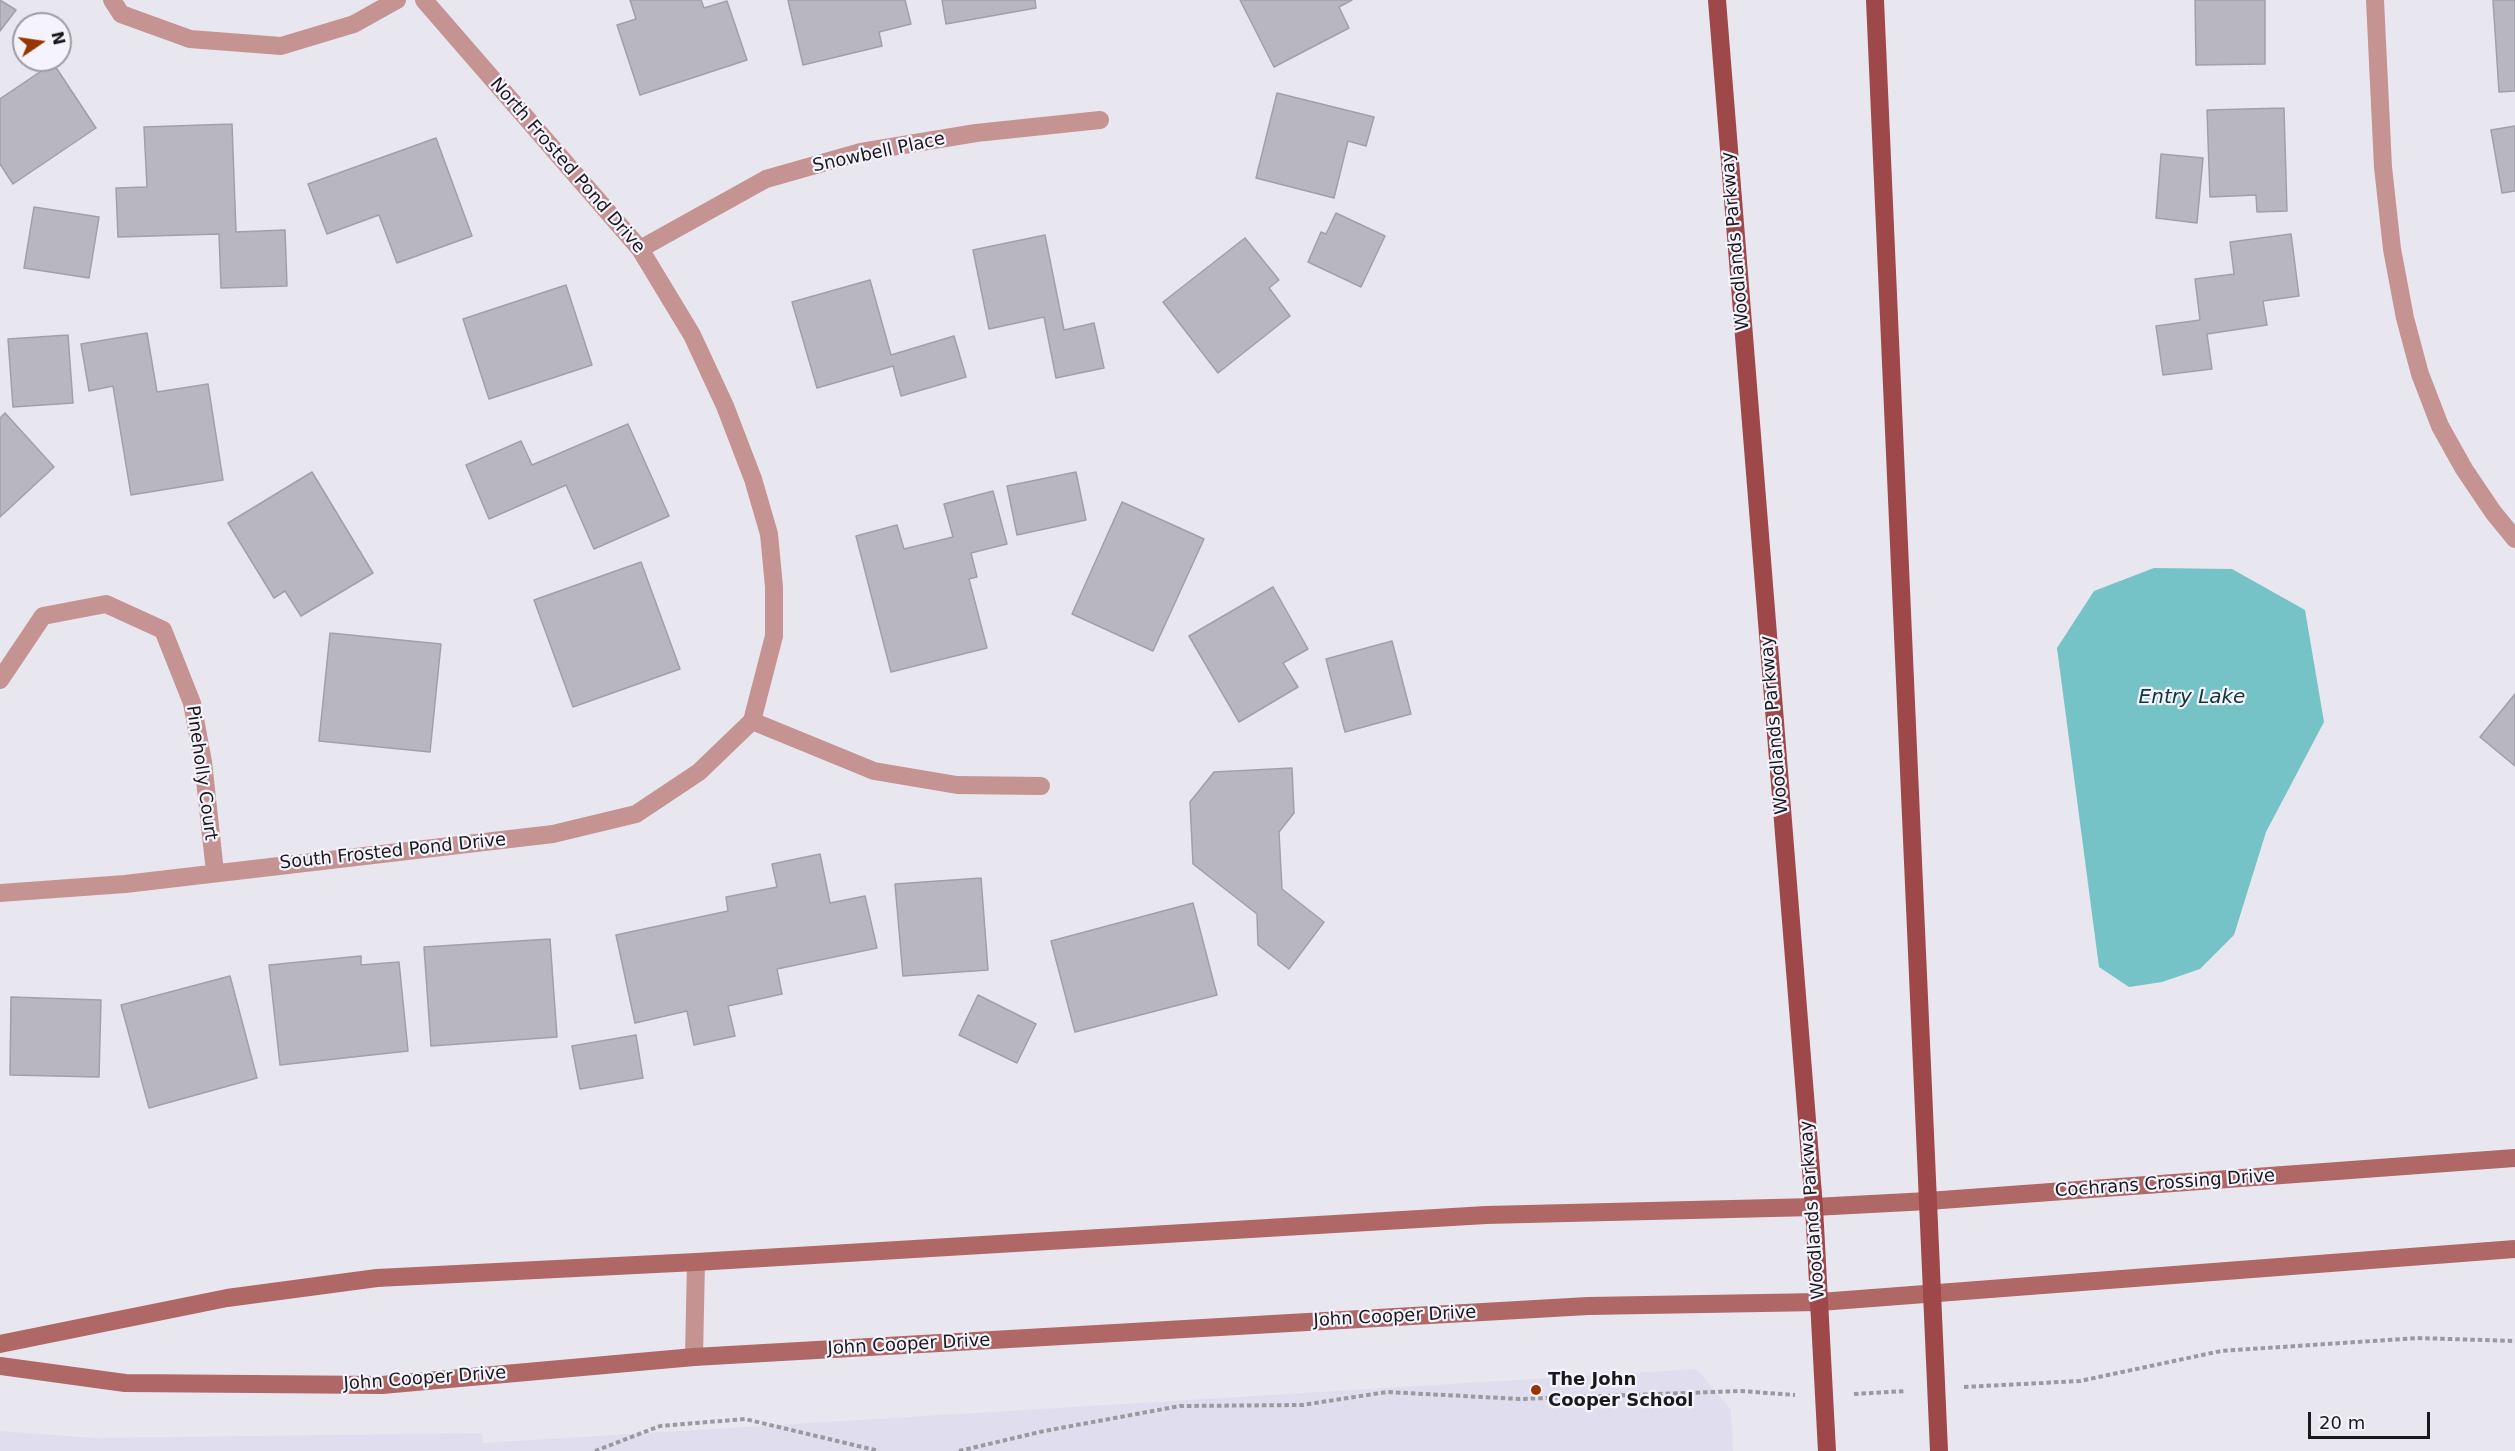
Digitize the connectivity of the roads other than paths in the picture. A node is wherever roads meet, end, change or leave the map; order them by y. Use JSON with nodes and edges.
{"nodes":[{"id":1,"x":112,"y":0,"type":"edge"},
{"id":2,"x":397,"y":0,"type":"edge"},
{"id":3,"x":424,"y":0,"type":"edge"},
{"id":4,"x":1717,"y":0,"type":"edge"},
{"id":5,"x":1875,"y":0,"type":"edge"},
{"id":6,"x":2375,"y":0,"type":"edge"},
{"id":7,"x":1100,"y":120,"type":"dead end"},
{"id":8,"x":640,"y":249,"type":"junction"},
{"id":9,"x":2515,"y":538,"type":"edge"},
{"id":10,"x":0,"y":680,"type":"edge"},
{"id":11,"x":752,"y":721,"type":"junction"},
{"id":12,"x":1041,"y":786,"type":"dead end"},
{"id":13,"x":215,"y":872,"type":"junction"},
{"id":14,"x":0,"y":893,"type":"edge"},
{"id":15,"x":2515,"y":1158,"type":"edge"},
{"id":16,"x":1928,"y":1201,"type":"junction"},
{"id":17,"x":1814,"y":1207,"type":"junction"},
{"id":18,"x":2515,"y":1249,"type":"edge"},
{"id":19,"x":696,"y":1262,"type":"junction"},
{"id":20,"x":1932,"y":1292,"type":"junction"},
{"id":21,"x":1820,"y":1302,"type":"junction"},
{"id":22,"x":0,"y":1344,"type":"edge"},
{"id":23,"x":694,"y":1357,"type":"junction"},
{"id":24,"x":0,"y":1366,"type":"edge"},
{"id":25,"x":1827,"y":1451,"type":"edge"},
{"id":26,"x":1939,"y":1451,"type":"edge"}],
"edges":[{"from":1,"to":2,"type":"street"},
{"from":3,"to":8,"type":"street","name":"North Frosted Pond Drive"},
{"from":4,"to":17,"type":"main road","name":"Woodlands Parkway"},
{"from":5,"to":16,"type":"main road"},
{"from":6,"to":9,"type":"street"},
{"from":7,"to":8,"type":"street","name":"Snowbell Place"},
{"from":8,"to":11,"type":"street","name":"North Frosted Pond Drive"},
{"from":10,"to":13,"type":"street","name":"Pineholly Court"},
{"from":11,"to":12,"type":"street"},
{"from":11,"to":13,"type":"street","name":"South Frosted Pond Drive"},
{"from":13,"to":14,"type":"street","name":"South Frosted Pond Drive"},
{"from":15,"to":16,"type":"street","name":"Cochrans Crossing Drive"},
{"from":16,"to":17,"type":"street","name":"Cochrans Crossing Drive"},
{"from":16,"to":20,"type":"main road"},
{"from":17,"to":19,"type":"street"},
{"from":17,"to":21,"type":"main road","name":"Woodlands Parkway"},
{"from":18,"to":20,"type":"street"},
{"from":19,"to":22,"type":"street"},
{"from":19,"to":23,"type":"street"},
{"from":20,"to":21,"type":"street"},
{"from":20,"to":26,"type":"main road"},
{"from":21,"to":23,"type":"street","name":"John Cooper Drive"},
{"from":21,"to":25,"type":"main road","name":"Woodlands Parkway"},
{"from":23,"to":24,"type":"street","name":"John Cooper Drive"}]}
